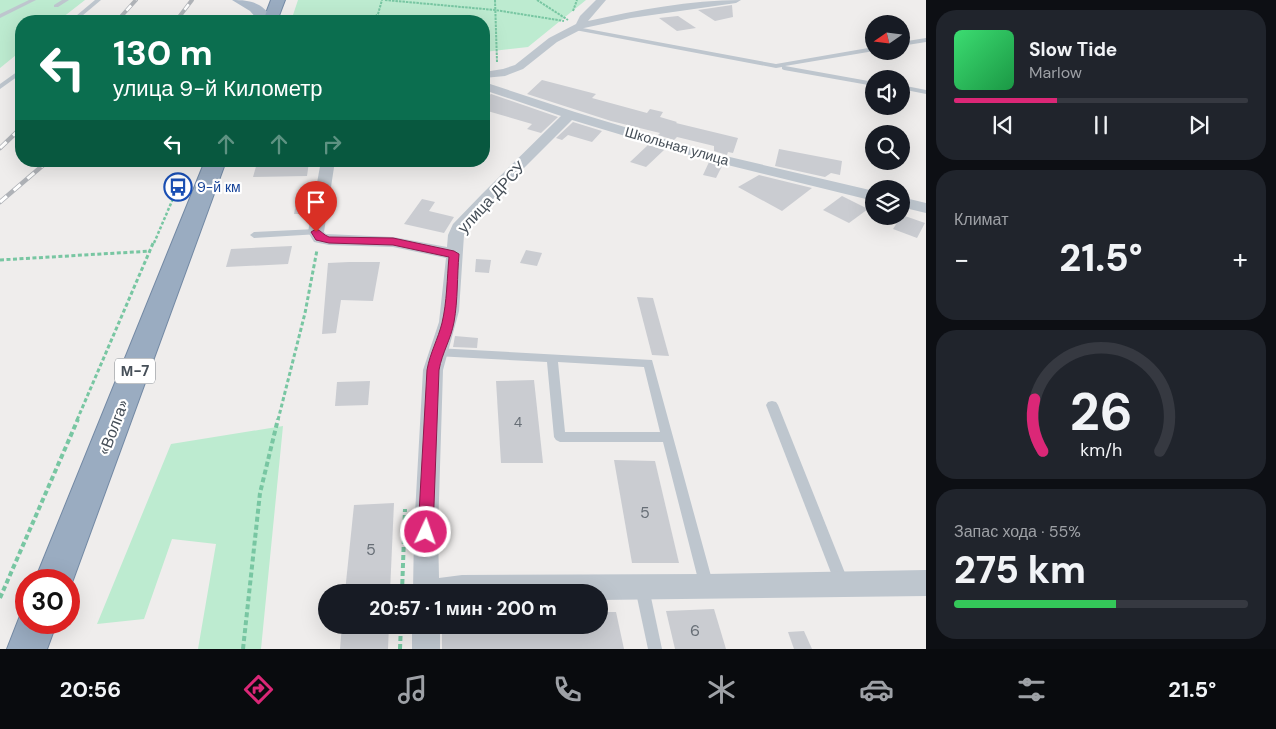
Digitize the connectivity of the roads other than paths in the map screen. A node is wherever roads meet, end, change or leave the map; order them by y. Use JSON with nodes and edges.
{"nodes":[{"id":1,"x":34,"y":0,"type":"edge"},
{"id":2,"x":66,"y":0,"type":"edge"},
{"id":3,"x":98,"y":0,"type":"edge"},
{"id":4,"x":239,"y":0,"type":"edge"},
{"id":5,"x":278,"y":0,"type":"edge"},
{"id":6,"x":601,"y":0,"type":"edge"},
{"id":7,"x":736,"y":0,"type":"edge"},
{"id":8,"x":56,"y":6,"type":"dead end"},
{"id":9,"x":80,"y":15,"type":"edge"},
{"id":10,"x":263,"y":15,"type":"edge"},
{"id":11,"x":272,"y":15,"type":"edge"},
{"id":12,"x":0,"y":16,"type":"edge"},
{"id":13,"x":579,"y":28,"type":"junction"},
{"id":14,"x":926,"y":40,"type":"edge"},
{"id":15,"x":910,"y":43,"type":"edge"},
{"id":16,"x":865,"y":51,"type":"edge"},
{"id":17,"x":776,"y":66,"type":"junction"},
{"id":18,"x":15,"y":76,"type":"edge"},
{"id":19,"x":490,"y":79,"type":"edge"},
{"id":20,"x":865,"y":82,"type":"edge"},
{"id":21,"x":490,"y":86,"type":"edge"},
{"id":22,"x":0,"y":87,"type":"edge"},
{"id":23,"x":910,"y":89,"type":"edge"},
{"id":24,"x":926,"y":92,"type":"edge"},
{"id":25,"x":570,"y":115,"type":"junction"},
{"id":26,"x":214,"y":167,"type":"edge"},
{"id":27,"x":327,"y":167,"type":"edge"},
{"id":28,"x":865,"y":194,"type":"edge"},
{"id":29,"x":910,"y":204,"type":"edge"},
{"id":30,"x":926,"y":208,"type":"edge"},
{"id":31,"x":254,"y":235,"type":"dead end"},
{"id":32,"x":318,"y":235,"type":"junction"},
{"id":33,"x":454,"y":254,"type":"junction"},
{"id":34,"x":436,"y":352,"type":"junction"},
{"id":35,"x":552,"y":358,"type":"junction"},
{"id":36,"x":772,"y":405,"type":"dead end"},
{"id":37,"x":668,"y":437,"type":"junction"},
{"id":38,"x":58,"y":569,"type":"edge"},
{"id":39,"x":842,"y":583,"type":"junction"},
{"id":40,"x":926,"y":583,"type":"edge"},
{"id":41,"x":426,"y":584,"type":"edge"},
{"id":42,"x":707,"y":587,"type":"junction"},
{"id":43,"x":608,"y":588,"type":"edge"},
{"id":44,"x":642,"y":588,"type":"junction"},
{"id":45,"x":33,"y":634,"type":"edge"},
{"id":46,"x":426,"y":634,"type":"edge"},
{"id":47,"x":27,"y":649,"type":"edge"},
{"id":48,"x":426,"y":649,"type":"edge"},
{"id":49,"x":655,"y":649,"type":"edge"}],
"edges":[{"from":1,"to":12,"type":"lane"},
{"from":2,"to":8,"type":"lane"},
{"from":3,"to":9,"type":"lane"},
{"from":4,"to":10,"type":"main road"},
{"from":5,"to":11,"type":"highway"},
{"from":6,"to":13,"type":"street"},
{"from":7,"to":13,"type":"street"},
{"from":13,"to":17,"type":"lane"},
{"from":13,"to":19,"type":"street"},
{"from":14,"to":15,"type":"lane"},
{"from":16,"to":17,"type":"lane"},
{"from":17,"to":20,"type":"lane"},
{"from":18,"to":22,"type":"lane"},
{"from":21,"to":25,"type":"street","name":"Школьная улица"},
{"from":23,"to":24,"type":"lane"},
{"from":25,"to":28,"type":"street","name":"Школьная улица"},
{"from":25,"to":33,"type":"street","name":"улица ДРСУ"},
{"from":26,"to":38,"type":"highway","name":"«Волга»","number":"М-7"},
{"from":27,"to":32,"type":"street"},
{"from":29,"to":30,"type":"street"},
{"from":31,"to":32,"type":"lane"},
{"from":32,"to":33,"type":"street"},
{"from":33,"to":34,"type":"street","name":"улица ДРСУ"},
{"from":34,"to":35,"type":"lane"},
{"from":34,"to":41,"type":"street","name":"улица ДРСУ"},
{"from":35,"to":37,"type":"lane"},
{"from":35,"to":37,"type":"lane"},
{"from":36,"to":39,"type":"lane"},
{"from":37,"to":42,"type":"lane"},
{"from":39,"to":40,"type":"street"},
{"from":39,"to":42,"type":"street"},
{"from":42,"to":44,"type":"street"},
{"from":43,"to":44,"type":"street"},
{"from":44,"to":49,"type":"lane"},
{"from":45,"to":47,"type":"highway"},
{"from":46,"to":48,"type":"street"}]}
